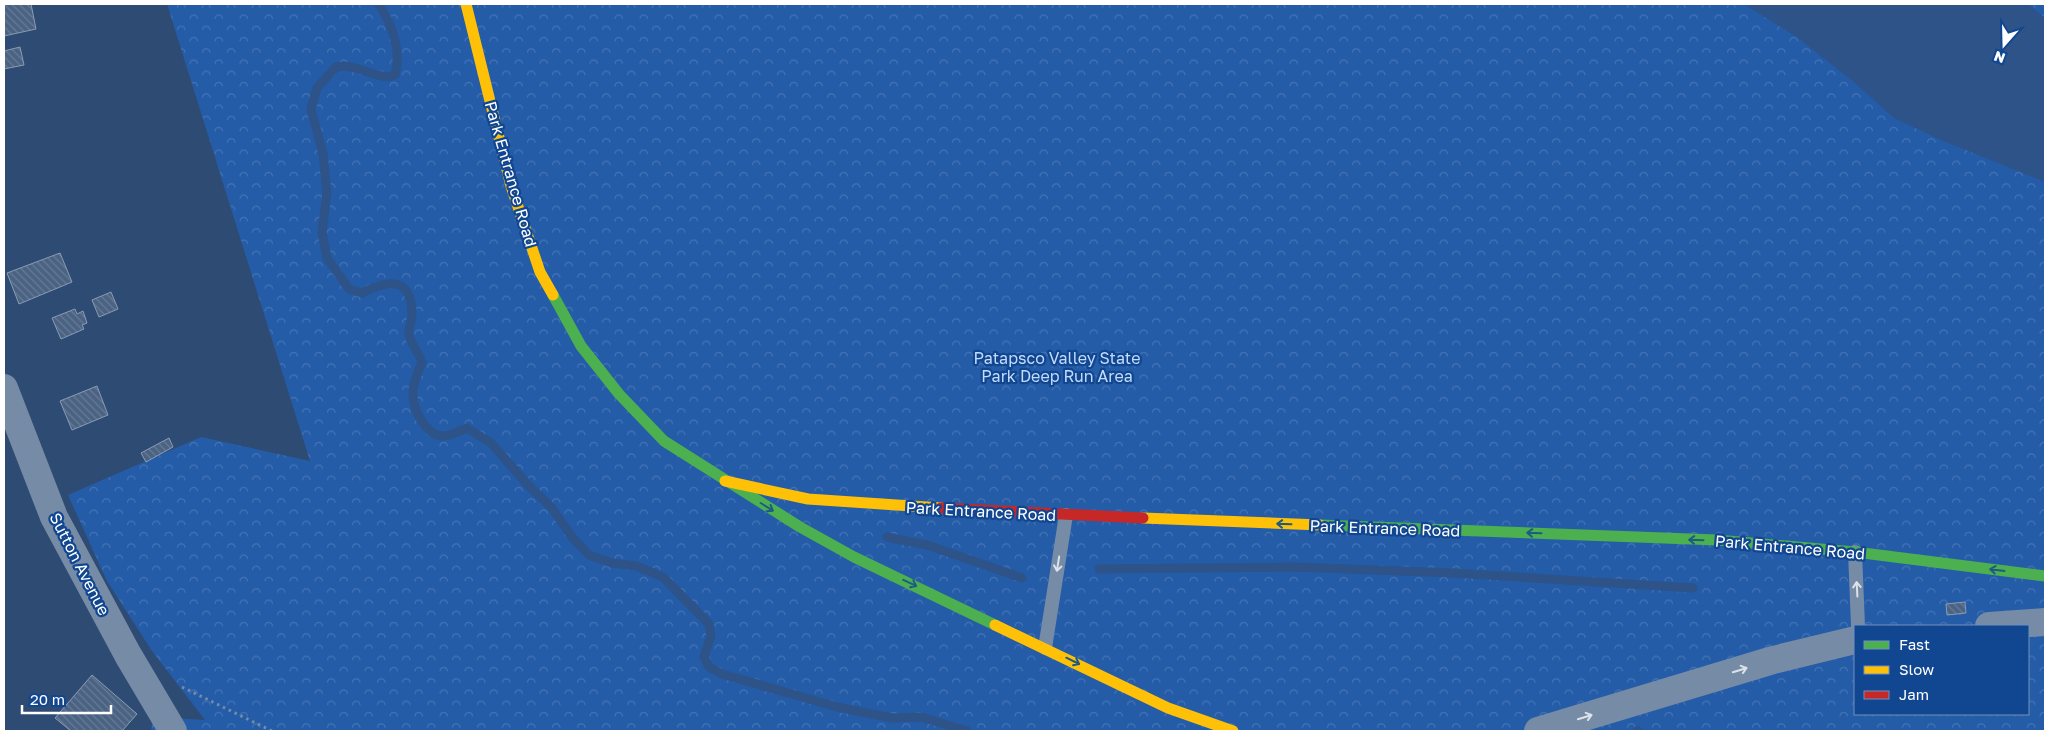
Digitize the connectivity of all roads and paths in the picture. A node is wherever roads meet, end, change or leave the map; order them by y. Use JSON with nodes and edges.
{"nodes":[{"id":1,"x":466,"y":4,"type":"edge"},
{"id":2,"x":4,"y":388,"type":"edge"},
{"id":3,"x":726,"y":481,"type":"junction"},
{"id":4,"x":1066,"y":516,"type":"junction"},
{"id":5,"x":1855,"y":552,"type":"junction"},
{"id":6,"x":2045,"y":576,"type":"edge"},
{"id":7,"x":2045,"y":622,"type":"edge"},
{"id":8,"x":1858,"y":625,"type":"edge"},
{"id":9,"x":2003,"y":625,"type":"edge"},
{"id":10,"x":1854,"y":640,"type":"edge"},
{"id":11,"x":1045,"y":648,"type":"junction"},
{"id":12,"x":178,"y":685,"type":"dead end"},
{"id":13,"x":174,"y":731,"type":"edge"},
{"id":14,"x":272,"y":731,"type":"edge"},
{"id":15,"x":1233,"y":731,"type":"edge"},
{"id":16,"x":1538,"y":731,"type":"edge"}],
"edges":[{"from":1,"to":3,"type":"street","name":"Park Entrance Road"},
{"from":2,"to":13,"type":"street","name":"Sutton Avenue"},
{"from":3,"to":4,"type":"street","name":"Park Entrance Road"},
{"from":3,"to":11,"type":"street","name":"Park Entrance Road","one_way":true},
{"from":5,"to":4,"type":"street","name":"Park Entrance Road","one_way":true},
{"from":4,"to":11,"type":"lane","one_way":true},
{"from":6,"to":5,"type":"street","name":"Park Entrance Road","one_way":true},
{"from":8,"to":5,"type":"lane","one_way":true},
{"from":7,"to":9,"type":"street"},
{"from":16,"to":10,"type":"street","one_way":true},
{"from":11,"to":15,"type":"street","name":"Park Entrance Road","one_way":true},
{"from":12,"to":14,"type":"path"}]}
